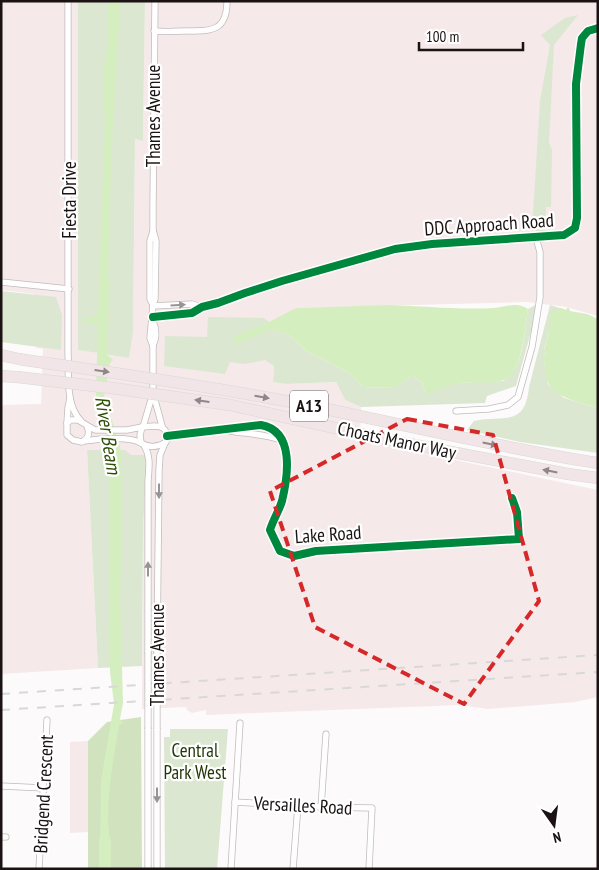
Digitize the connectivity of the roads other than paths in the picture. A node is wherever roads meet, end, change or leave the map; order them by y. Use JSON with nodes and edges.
{"nodes":[{"id":1,"x":68,"y":1,"type":"edge"},
{"id":2,"x":155,"y":1,"type":"edge"},
{"id":3,"x":227,"y":1,"type":"edge"},
{"id":4,"x":598,"y":28,"type":"edge"},
{"id":5,"x":154,"y":31,"type":"junction"},
{"id":6,"x":536,"y":238,"type":"junction"},
{"id":7,"x":1,"y":282,"type":"edge"},
{"id":8,"x":69,"y":288,"type":"junction"},
{"id":9,"x":153,"y":306,"type":"junction"},
{"id":10,"x":202,"y":308,"type":"junction"},
{"id":11,"x":153,"y":319,"type":"junction"},
{"id":12,"x":1,"y":357,"type":"edge"},
{"id":13,"x":1,"y":377,"type":"edge"},
{"id":14,"x":153,"y":394,"type":"junction"},
{"id":15,"x":70,"y":398,"type":"junction"},
{"id":16,"x":456,"y":411,"type":"dead end"},
{"id":17,"x":81,"y":421,"type":"junction"},
{"id":18,"x":67,"y":423,"type":"junction"},
{"id":19,"x":87,"y":426,"type":"junction"},
{"id":20,"x":162,"y":426,"type":"junction"},
{"id":21,"x":143,"y":427,"type":"junction"},
{"id":22,"x":224,"y":430,"type":"junction"},
{"id":23,"x":167,"y":436,"type":"junction"},
{"id":24,"x":281,"y":440,"type":"junction"},
{"id":25,"x":82,"y":442,"type":"junction"},
{"id":26,"x":164,"y":443,"type":"junction"},
{"id":27,"x":143,"y":444,"type":"junction"},
{"id":28,"x":598,"y":463,"type":"edge"},
{"id":29,"x":598,"y":478,"type":"edge"},
{"id":30,"x":512,"y":498,"type":"dead end"},
{"id":31,"x":46,"y":720,"type":"dead end"},
{"id":32,"x":240,"y":723,"type":"dead end"},
{"id":33,"x":326,"y":734,"type":"dead end"},
{"id":34,"x":1,"y":786,"type":"edge"},
{"id":35,"x":44,"y":788,"type":"junction"},
{"id":36,"x":235,"y":802,"type":"junction"},
{"id":37,"x":298,"y":805,"type":"junction"},
{"id":38,"x":321,"y":807,"type":"junction"},
{"id":39,"x":39,"y":869,"type":"edge"},
{"id":40,"x":148,"y":869,"type":"edge"},
{"id":41,"x":157,"y":869,"type":"edge"},
{"id":42,"x":231,"y":869,"type":"edge"},
{"id":43,"x":293,"y":869,"type":"edge"},
{"id":44,"x":369,"y":869,"type":"edge"}],
"edges":[{"from":1,"to":8,"type":"street","name":"Fiesta Drive"},
{"from":2,"to":5,"type":"street","name":"Thames Avenue"},
{"from":3,"to":5,"type":"street"},
{"from":4,"to":6,"type":"street","name":"DDC Approach Road"},
{"from":5,"to":9,"type":"street","name":"Thames Avenue"},
{"from":6,"to":10,"type":"street","name":"DDC Approach Road"},
{"from":6,"to":16,"type":"street"},
{"from":7,"to":8,"type":"street"},
{"from":8,"to":15,"type":"street","name":"Fiesta Drive"},
{"from":9,"to":10,"type":"street","one_way":true},
{"from":9,"to":11,"type":"street","name":"Thames Avenue"},
{"from":10,"to":11,"type":"street","name":"DDC Approach Road"},
{"from":11,"to":14,"type":"street","name":"Thames Avenue"},
{"from":12,"to":28,"type":"highway","name":"Choats Manor Way","number":"A13","one_way":true,"bridge":true},
{"from":29,"to":13,"type":"highway","name":"Choats Manor Way","number":"A13","one_way":true,"bridge":true},
{"from":14,"to":20,"type":"street","name":"Thames Avenue"},
{"from":14,"to":21,"type":"street","name":"Thames Avenue"},
{"from":15,"to":17,"type":"street","name":"Fiesta Drive"},
{"from":15,"to":18,"type":"street","name":"Fiesta Drive"},
{"from":17,"to":18,"type":"street"},
{"from":17,"to":19,"type":"street"},
{"from":18,"to":25,"type":"street"},
{"from":19,"to":21,"type":"street"},
{"from":19,"to":25,"type":"street"},
{"from":20,"to":21,"type":"street"},
{"from":20,"to":23,"type":"street"},
{"from":21,"to":27,"type":"street"},
{"from":22,"to":23,"type":"street"},
{"from":22,"to":24,"type":"street"},
{"from":22,"to":24,"type":"street"},
{"from":23,"to":26,"type":"street"},
{"from":24,"to":30,"type":"street","name":"Lake Road"},
{"from":25,"to":27,"type":"street"},
{"from":26,"to":27,"type":"street"},
{"from":26,"to":41,"type":"street","name":"Thames Avenue","one_way":true,"bridge":true},
{"from":40,"to":27,"type":"street","name":"Thames Avenue","one_way":true,"bridge":true},
{"from":31,"to":35,"type":"street","name":"Bridgend Crescent"},
{"from":32,"to":36,"type":"street"},
{"from":33,"to":38,"type":"street"},
{"from":34,"to":35,"type":"street"},
{"from":35,"to":39,"type":"street","name":"Bridgend Crescent"},
{"from":36,"to":37,"type":"street","name":"Versailles Road"},
{"from":36,"to":42,"type":"street"},
{"from":37,"to":38,"type":"street","name":"Versailles Road"},
{"from":37,"to":43,"type":"street"},
{"from":38,"to":44,"type":"street","name":"Versailles Road"}]}
